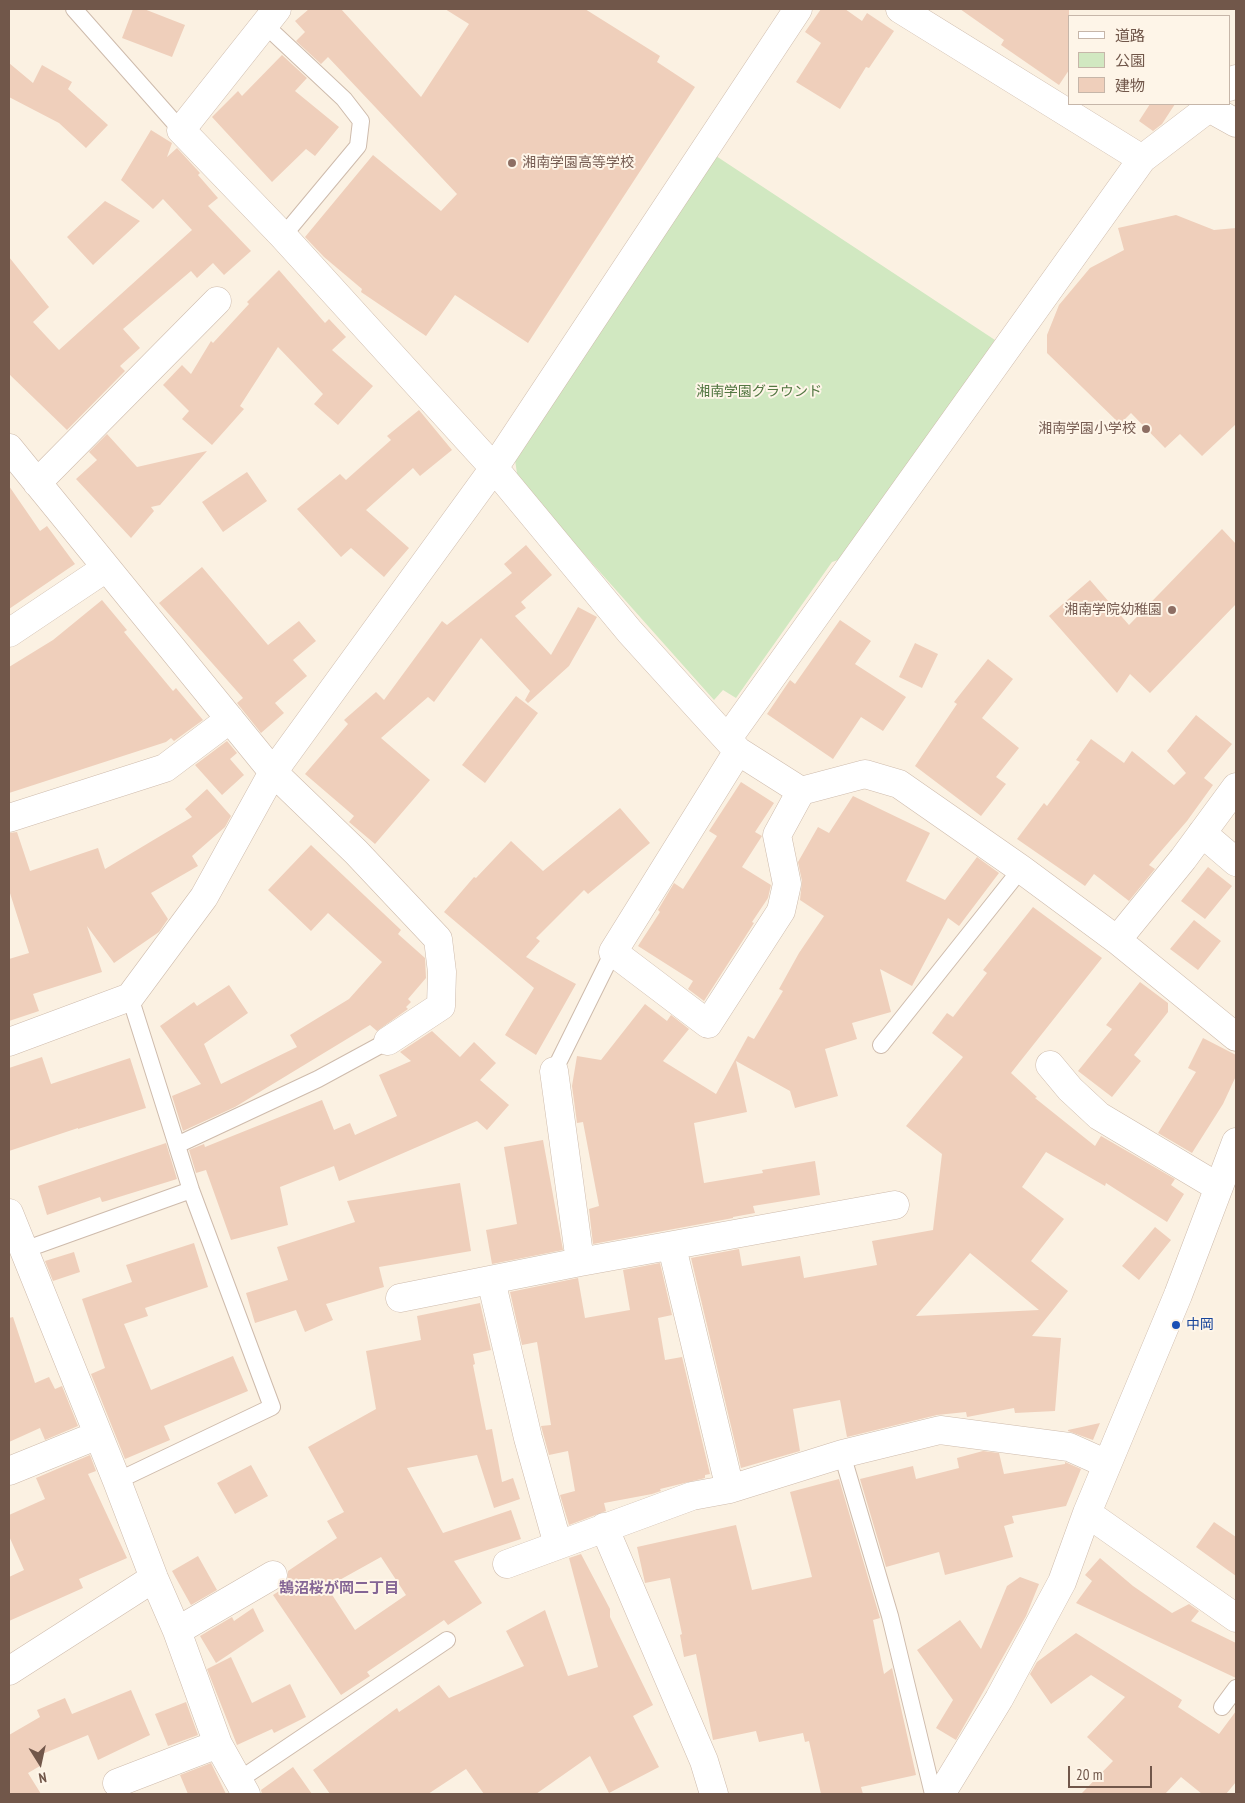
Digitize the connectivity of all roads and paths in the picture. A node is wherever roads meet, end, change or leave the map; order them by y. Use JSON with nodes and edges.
{"nodes":[{"id":1,"x":74,"y":9,"type":"edge"},
{"id":2,"x":798,"y":9,"type":"edge"},
{"id":3,"x":900,"y":9,"type":"edge"},
{"id":4,"x":271,"y":17,"type":"edge"},
{"id":5,"x":1211,"y":106,"type":"edge"},
{"id":6,"x":1236,"y":123,"type":"edge"},
{"id":7,"x":181,"y":130,"type":"junction"},
{"id":8,"x":1142,"y":159,"type":"junction"},
{"id":9,"x":284,"y":236,"type":"junction"},
{"id":10,"x":216,"y":301,"type":"dead end"},
{"id":11,"x":9,"y":448,"type":"edge"},
{"id":12,"x":494,"y":468,"type":"junction"},
{"id":13,"x":37,"y":483,"type":"junction"},
{"id":14,"x":106,"y":568,"type":"junction"},
{"id":15,"x":9,"y":633,"type":"edge"},
{"id":16,"x":230,"y":719,"type":"junction"},
{"id":17,"x":733,"y":744,"type":"junction"},
{"id":18,"x":273,"y":772,"type":"junction"},
{"id":19,"x":1236,"y":787,"type":"edge"},
{"id":20,"x":801,"y":791,"type":"junction"},
{"id":21,"x":9,"y":818,"type":"edge"},
{"id":22,"x":1202,"y":833,"type":"junction"},
{"id":23,"x":1236,"y":862,"type":"edge"},
{"id":24,"x":1021,"y":869,"type":"junction"},
{"id":25,"x":1117,"y":940,"type":"junction"},
{"id":26,"x":613,"y":952,"type":"junction"},
{"id":27,"x":130,"y":997,"type":"junction"},
{"id":28,"x":1236,"y":1037,"type":"edge"},
{"id":29,"x":9,"y":1042,"type":"edge"},
{"id":30,"x":388,"y":1042,"type":"joint"},
{"id":31,"x":881,"y":1045,"type":"dead end"},
{"id":32,"x":1050,"y":1065,"type":"dead end"},
{"id":33,"x":554,"y":1071,"type":"joint"},
{"id":34,"x":1236,"y":1142,"type":"edge"},
{"id":35,"x":178,"y":1145,"type":"junction"},
{"id":36,"x":1218,"y":1187,"type":"junction"},
{"id":37,"x":191,"y":1190,"type":"junction"},
{"id":38,"x":895,"y":1205,"type":"dead end"},
{"id":39,"x":9,"y":1214,"type":"edge"},
{"id":40,"x":672,"y":1247,"type":"junction"},
{"id":41,"x":20,"y":1258,"type":"edge"},
{"id":42,"x":580,"y":1262,"type":"junction"},
{"id":43,"x":491,"y":1280,"type":"junction"},
{"id":44,"x":400,"y":1298,"type":"dead end"},
{"id":45,"x":98,"y":1435,"type":"junction"},
{"id":46,"x":842,"y":1454,"type":"junction"},
{"id":47,"x":1107,"y":1464,"type":"junction"},
{"id":48,"x":9,"y":1471,"type":"edge"},
{"id":49,"x":117,"y":1481,"type":"junction"},
{"id":50,"x":730,"y":1489,"type":"junction"},
{"id":51,"x":1087,"y":1513,"type":"junction"},
{"id":52,"x":604,"y":1527,"type":"junction"},
{"id":53,"x":558,"y":1545,"type":"junction"},
{"id":54,"x":507,"y":1564,"type":"dead end"},
{"id":55,"x":273,"y":1574,"type":"dead end"},
{"id":56,"x":154,"y":1578,"type":"junction"},
{"id":57,"x":1236,"y":1618,"type":"edge"},
{"id":58,"x":177,"y":1631,"type":"junction"},
{"id":59,"x":447,"y":1640,"type":"dead end"},
{"id":60,"x":9,"y":1670,"type":"edge"},
{"id":61,"x":1236,"y":1688,"type":"edge"},
{"id":62,"x":1222,"y":1707,"type":"dead end"},
{"id":63,"x":218,"y":1744,"type":"junction"},
{"id":64,"x":117,"y":1783,"type":"dead end"},
{"id":65,"x":242,"y":1787,"type":"edge"},
{"id":66,"x":714,"y":1794,"type":"edge"},
{"id":67,"x":933,"y":1794,"type":"edge"},
{"id":68,"x":941,"y":1794,"type":"edge"}],
"edges":[{"from":1,"to":7,"type":"lane"},
{"from":2,"to":12,"type":"street"},
{"from":3,"to":8,"type":"street"},
{"from":4,"to":7,"type":"street"},
{"from":4,"to":9,"type":"lane"},
{"from":5,"to":6,"type":"street"},
{"from":5,"to":8,"type":"street"},
{"from":7,"to":9,"type":"street"},
{"from":8,"to":17,"type":"street"},
{"from":9,"to":12,"type":"street"},
{"from":10,"to":13,"type":"street"},
{"from":11,"to":13,"type":"street"},
{"from":12,"to":17,"type":"street"},
{"from":12,"to":18,"type":"street"},
{"from":13,"to":14,"type":"street"},
{"from":14,"to":15,"type":"street"},
{"from":14,"to":16,"type":"street"},
{"from":16,"to":18,"type":"street"},
{"from":16,"to":21,"type":"street"},
{"from":17,"to":20,"type":"street"},
{"from":17,"to":26,"type":"street"},
{"from":18,"to":27,"type":"street"},
{"from":18,"to":30,"type":"street"},
{"from":19,"to":22,"type":"street"},
{"from":20,"to":24,"type":"street"},
{"from":20,"to":26,"type":"street"},
{"from":22,"to":23,"type":"street"},
{"from":22,"to":25,"type":"street"},
{"from":24,"to":25,"type":"street"},
{"from":24,"to":31,"type":"lane"},
{"from":25,"to":28,"type":"street"},
{"from":26,"to":33,"type":"lane"},
{"from":27,"to":29,"type":"street"},
{"from":27,"to":35,"type":"lane"},
{"from":30,"to":35,"type":"lane"},
{"from":32,"to":36,"type":"street"},
{"from":33,"to":42,"type":"street"},
{"from":34,"to":36,"type":"street"},
{"from":35,"to":37,"type":"lane"},
{"from":36,"to":47,"type":"street"},
{"from":37,"to":41,"type":"lane"},
{"from":37,"to":49,"type":"lane"},
{"from":38,"to":40,"type":"street"},
{"from":39,"to":41,"type":"street"},
{"from":40,"to":42,"type":"street"},
{"from":40,"to":50,"type":"street"},
{"from":41,"to":45,"type":"street"},
{"from":42,"to":43,"type":"street"},
{"from":43,"to":44,"type":"street"},
{"from":43,"to":53,"type":"street"},
{"from":45,"to":48,"type":"street"},
{"from":45,"to":49,"type":"street"},
{"from":46,"to":47,"type":"street"},
{"from":46,"to":50,"type":"street"},
{"from":46,"to":67,"type":"lane"},
{"from":47,"to":51,"type":"street"},
{"from":49,"to":56,"type":"street"},
{"from":50,"to":52,"type":"street"},
{"from":51,"to":57,"type":"street"},
{"from":51,"to":68,"type":"street"},
{"from":52,"to":53,"type":"street"},
{"from":52,"to":66,"type":"street"},
{"from":53,"to":54,"type":"street"},
{"from":55,"to":58,"type":"street"},
{"from":56,"to":58,"type":"street"},
{"from":56,"to":60,"type":"street"},
{"from":58,"to":63,"type":"street"},
{"from":59,"to":65,"type":"lane"},
{"from":61,"to":62,"type":"lane"},
{"from":63,"to":64,"type":"street"},
{"from":63,"to":65,"type":"street"}]}
